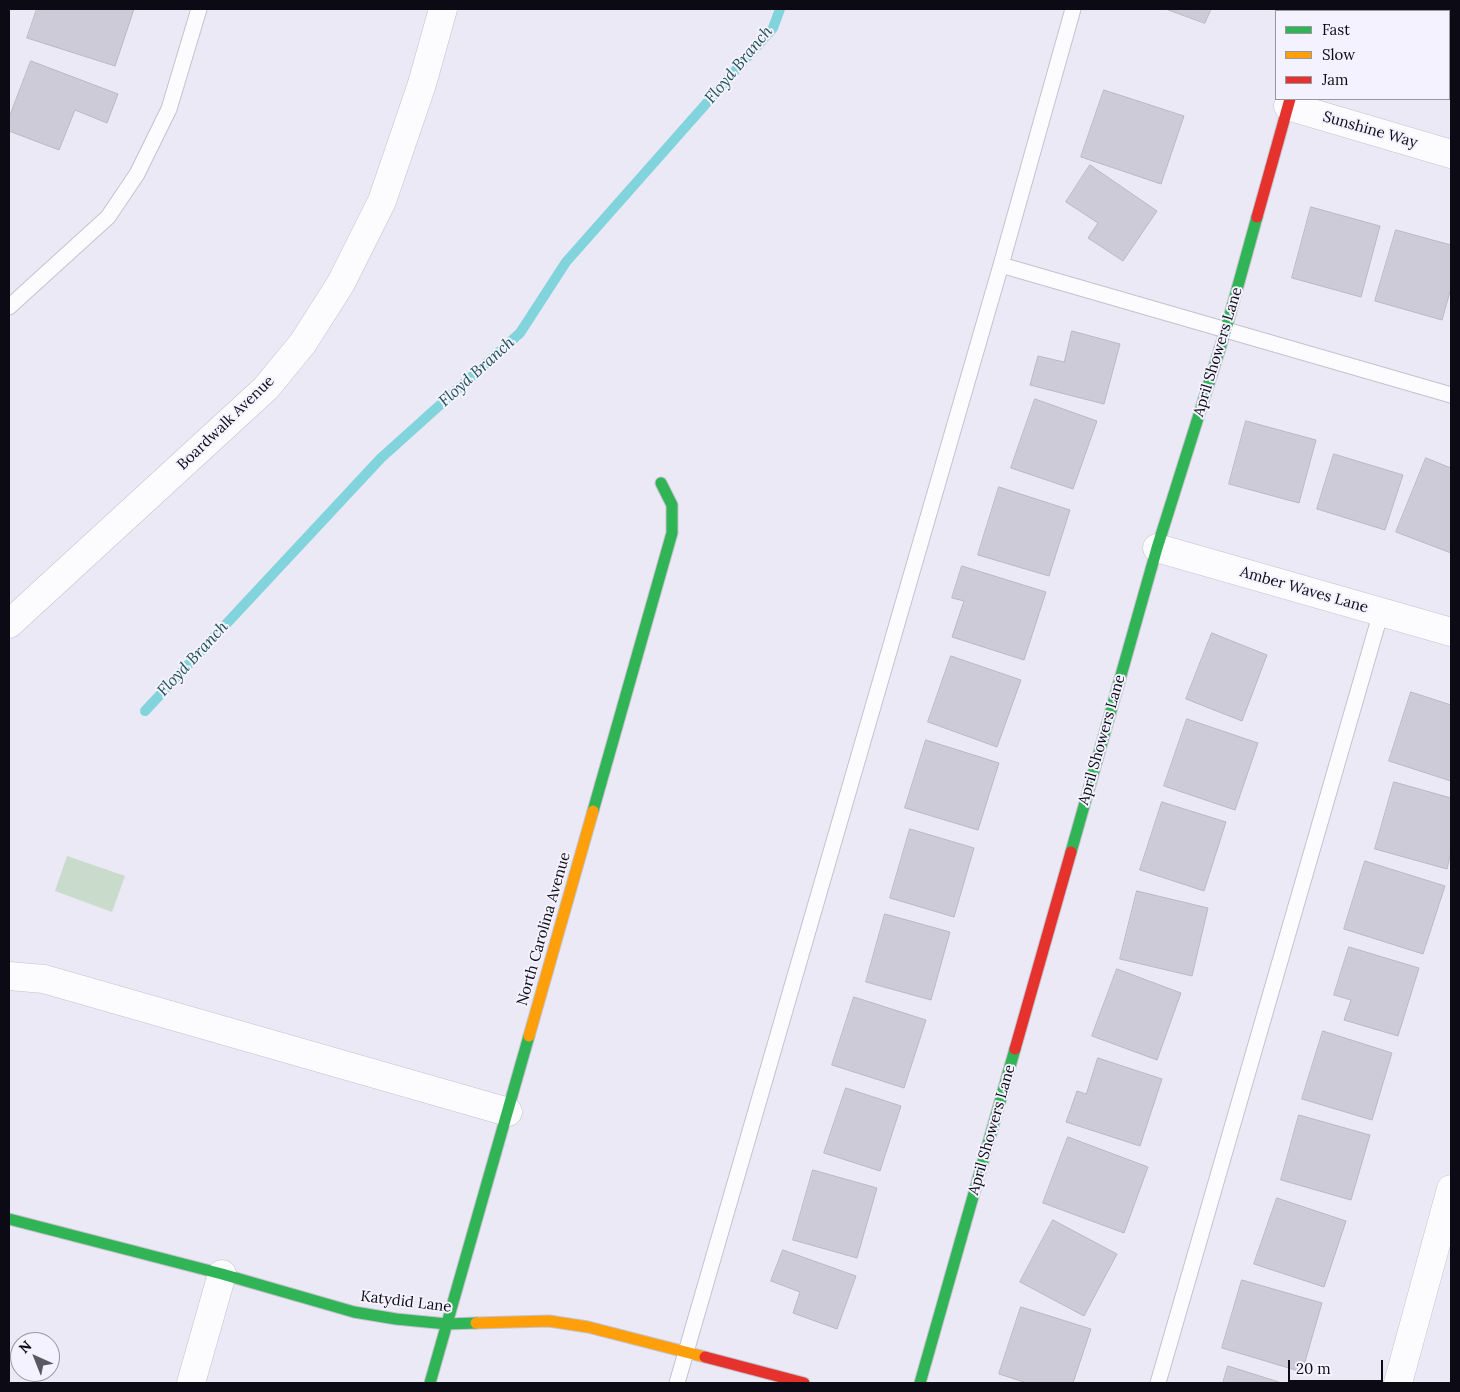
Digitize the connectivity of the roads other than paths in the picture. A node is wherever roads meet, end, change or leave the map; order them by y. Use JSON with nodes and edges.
{"nodes":[{"id":1,"x":199,"y":9,"type":"edge"},
{"id":2,"x":443,"y":9,"type":"edge"},
{"id":3,"x":1073,"y":9,"type":"edge"},
{"id":4,"x":1289,"y":103,"type":"edge"},
{"id":5,"x":1451,"y":154,"type":"edge"},
{"id":6,"x":1001,"y":264,"type":"junction"},
{"id":7,"x":9,"y":307,"type":"edge"},
{"id":8,"x":1226,"y":329,"type":"junction"},
{"id":9,"x":1451,"y":395,"type":"edge"},
{"id":10,"x":661,"y":483,"type":"dead end"},
{"id":11,"x":1157,"y":548,"type":"junction"},
{"id":12,"x":1381,"y":612,"type":"junction"},
{"id":13,"x":9,"y":624,"type":"edge"},
{"id":14,"x":1451,"y":632,"type":"edge"},
{"id":15,"x":9,"y":976,"type":"edge"},
{"id":16,"x":508,"y":1112,"type":"junction"},
{"id":17,"x":1451,"y":1189,"type":"edge"},
{"id":18,"x":9,"y":1219,"type":"edge"},
{"id":19,"x":222,"y":1274,"type":"junction"},
{"id":20,"x":447,"y":1324,"type":"junction"},
{"id":21,"x":686,"y":1352,"type":"junction"},
{"id":22,"x":191,"y":1383,"type":"edge"},
{"id":23,"x":430,"y":1383,"type":"edge"},
{"id":24,"x":677,"y":1383,"type":"edge"},
{"id":25,"x":804,"y":1383,"type":"edge"},
{"id":26,"x":920,"y":1383,"type":"edge"},
{"id":27,"x":1158,"y":1383,"type":"edge"},
{"id":28,"x":1398,"y":1383,"type":"edge"}],
"edges":[{"from":1,"to":7,"type":"lane"},
{"from":2,"to":13,"type":"street","name":"Boardwalk Avenue"},
{"from":3,"to":6,"type":"lane"},
{"from":4,"to":5,"type":"street","name":"Sunshine Way"},
{"from":4,"to":8,"type":"street","name":"April Showers Lane"},
{"from":6,"to":8,"type":"lane"},
{"from":6,"to":21,"type":"lane"},
{"from":8,"to":9,"type":"lane"},
{"from":8,"to":11,"type":"street","name":"April Showers Lane"},
{"from":10,"to":16,"type":"street","name":"North Carolina Avenue"},
{"from":11,"to":12,"type":"street","name":"Amber Waves Lane"},
{"from":11,"to":26,"type":"street","name":"April Showers Lane"},
{"from":12,"to":14,"type":"street","name":"Amber Waves Lane"},
{"from":12,"to":27,"type":"lane"},
{"from":15,"to":16,"type":"street"},
{"from":16,"to":20,"type":"street","name":"North Carolina Avenue"},
{"from":17,"to":28,"type":"street"},
{"from":18,"to":19,"type":"street","name":"Katydid Lane"},
{"from":19,"to":20,"type":"street","name":"Katydid Lane"},
{"from":19,"to":22,"type":"street"},
{"from":20,"to":21,"type":"street","name":"Katydid Lane"},
{"from":20,"to":23,"type":"street","name":"North Carolina Avenue"},
{"from":21,"to":24,"type":"lane"},
{"from":21,"to":25,"type":"street","name":"Katydid Lane"}]}
